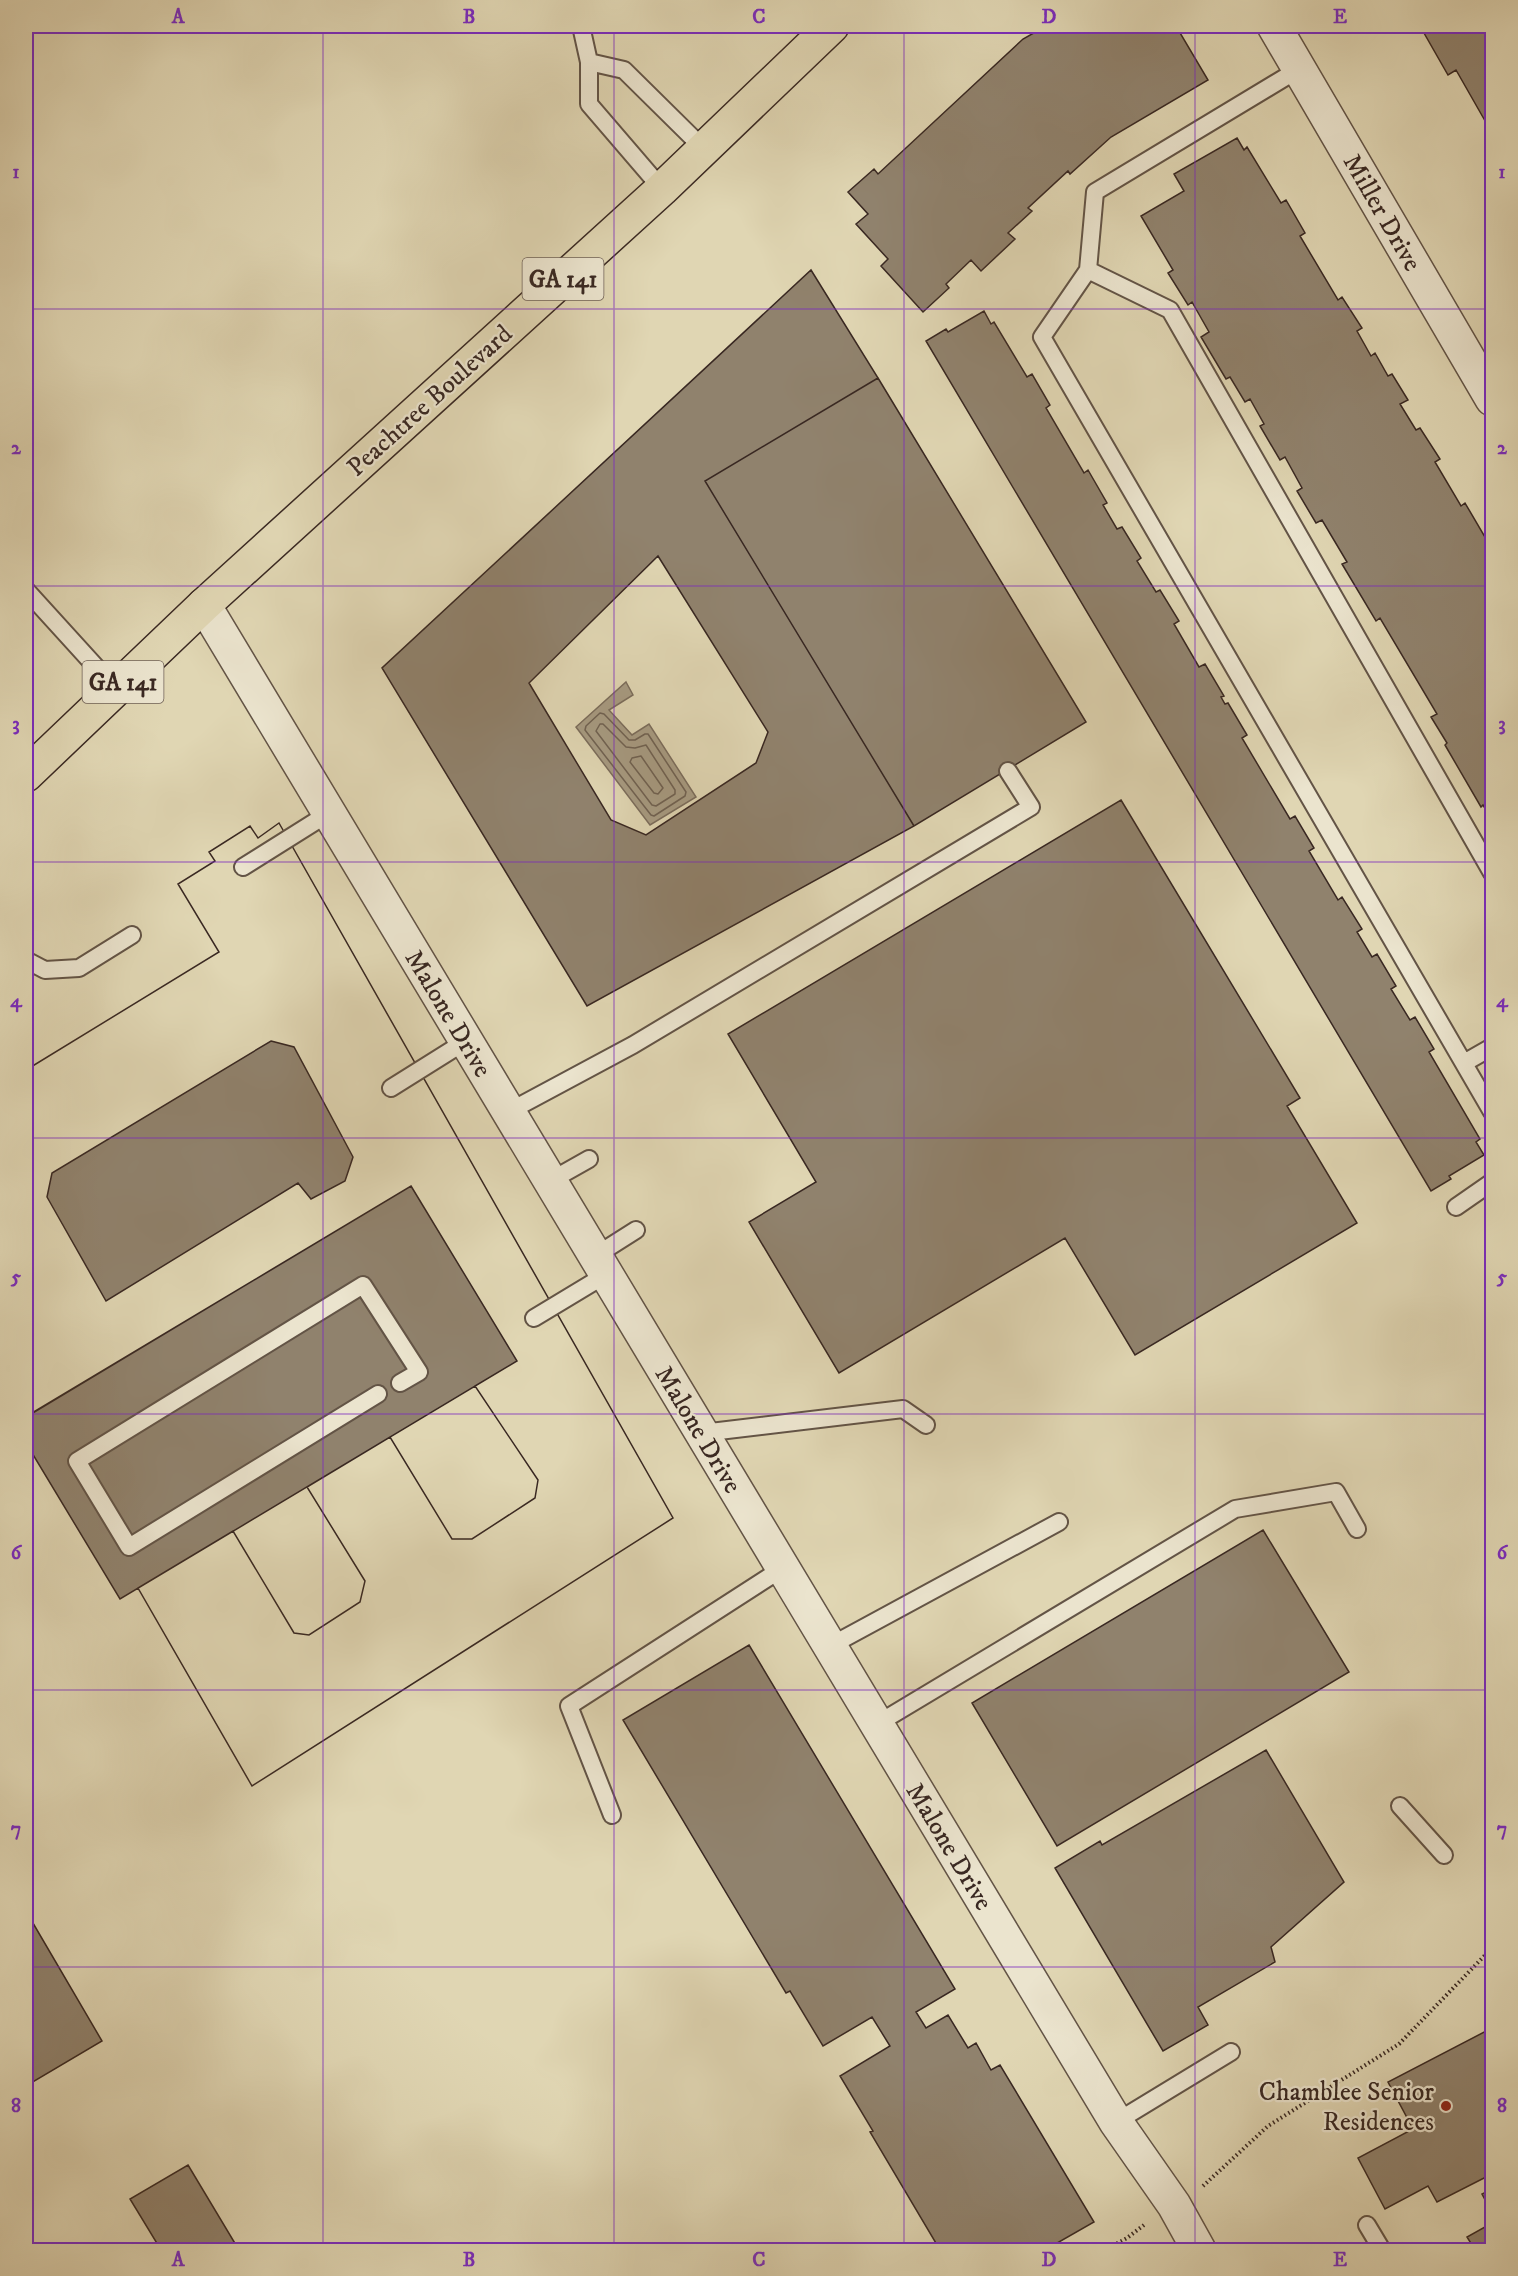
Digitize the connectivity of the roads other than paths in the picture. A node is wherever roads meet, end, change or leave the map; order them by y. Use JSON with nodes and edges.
{"nodes":[{"id":1,"x":581,"y":26,"type":"edge"},
{"id":2,"x":832,"y":26,"type":"edge"},
{"id":3,"x":1274,"y":26,"type":"edge"},
{"id":4,"x":590,"y":62,"type":"junction"},
{"id":5,"x":1299,"y":69,"type":"junction"},
{"id":6,"x":705,"y":150,"type":"junction"},
{"id":7,"x":662,"y":189,"type":"junction"},
{"id":8,"x":1088,"y":270,"type":"junction"},
{"id":9,"x":1492,"y":399,"type":"edge"},
{"id":10,"x":26,"y":590,"type":"edge"},
{"id":11,"x":204,"y":605,"type":"junction"},
{"id":12,"x":116,"y":689,"type":"junction"},
{"id":13,"x":1008,"y":771,"type":"dead end"},
{"id":14,"x":26,"y":775,"type":"edge"},
{"id":15,"x":329,"y":813,"type":"junction"},
{"id":16,"x":243,"y":867,"type":"dead end"},
{"id":17,"x":1492,"y":873,"type":"edge"},
{"id":18,"x":132,"y":935,"type":"dead end"},
{"id":19,"x":26,"y":960,"type":"edge"},
{"id":20,"x":465,"y":1041,"type":"junction"},
{"id":21,"x":1492,"y":1047,"type":"edge"},
{"id":22,"x":1464,"y":1063,"type":"junction"},
{"id":23,"x":391,"y":1088,"type":"dead end"},
{"id":24,"x":508,"y":1112,"type":"junction"},
{"id":25,"x":1492,"y":1112,"type":"edge"},
{"id":26,"x":590,"y":1159,"type":"dead end"},
{"id":27,"x":550,"y":1181,"type":"junction"},
{"id":28,"x":1492,"y":1182,"type":"edge"},
{"id":29,"x":1456,"y":1207,"type":"dead end"},
{"id":30,"x":636,"y":1230,"type":"dead end"},
{"id":31,"x":601,"y":1265,"type":"junction"},
{"id":32,"x":534,"y":1318,"type":"dead end"},
{"id":33,"x":400,"y":1383,"type":"dead end"},
{"id":34,"x":378,"y":1394,"type":"dead end"},
{"id":35,"x":926,"y":1425,"type":"dead end"},
{"id":36,"x":702,"y":1433,"type":"junction"},
{"id":37,"x":1059,"y":1522,"type":"dead end"},
{"id":38,"x":1357,"y":1529,"type":"dead end"},
{"id":39,"x":783,"y":1568,"type":"junction"},
{"id":40,"x":830,"y":1646,"type":"junction"},
{"id":41,"x":877,"y":1724,"type":"junction"},
{"id":42,"x":1400,"y":1806,"type":"dead end"},
{"id":43,"x":612,"y":1815,"type":"dead end"},
{"id":44,"x":1444,"y":1855,"type":"dead end"},
{"id":45,"x":1232,"y":2052,"type":"dead end"},
{"id":46,"x":1116,"y":2122,"type":"junction"},
{"id":47,"x":1367,"y":2225,"type":"dead end"},
{"id":48,"x":1199,"y":2250,"type":"edge"},
{"id":49,"x":1382,"y":2250,"type":"edge"}],
"edges":[{"from":1,"to":4,"type":"lane"},
{"from":2,"to":6,"type":"highway","name":"Peachtree Boulevard","number":"GA 141"},
{"from":3,"to":5,"type":"street","name":"Miller Drive"},
{"from":4,"to":6,"type":"lane"},
{"from":4,"to":7,"type":"lane"},
{"from":5,"to":8,"type":"lane"},
{"from":5,"to":9,"type":"street","name":"Miller Drive"},
{"from":6,"to":7,"type":"highway","name":"Peachtree Boulevard","number":"GA 141"},
{"from":7,"to":11,"type":"highway","name":"Peachtree Boulevard","number":"GA 141"},
{"from":8,"to":17,"type":"lane"},
{"from":8,"to":22,"type":"lane"},
{"from":10,"to":12,"type":"lane"},
{"from":11,"to":12,"type":"highway","name":"Peachtree Boulevard","number":"GA 141"},
{"from":11,"to":15,"type":"street","name":"Malone Drive"},
{"from":12,"to":14,"type":"highway","name":"Peachtree Boulevard","number":"GA 141"},
{"from":13,"to":24,"type":"lane"},
{"from":15,"to":16,"type":"lane"},
{"from":15,"to":20,"type":"street","name":"Malone Drive"},
{"from":18,"to":19,"type":"lane"},
{"from":20,"to":23,"type":"lane"},
{"from":20,"to":24,"type":"street","name":"Malone Drive"},
{"from":21,"to":22,"type":"lane"},
{"from":22,"to":25,"type":"lane"},
{"from":24,"to":27,"type":"street","name":"Malone Drive"},
{"from":26,"to":27,"type":"lane"},
{"from":27,"to":31,"type":"street","name":"Malone Drive"},
{"from":28,"to":29,"type":"lane"},
{"from":30,"to":31,"type":"lane"},
{"from":31,"to":32,"type":"lane"},
{"from":31,"to":36,"type":"street","name":"Malone Drive"},
{"from":33,"to":34,"type":"lane"},
{"from":35,"to":36,"type":"lane"},
{"from":36,"to":39,"type":"street","name":"Malone Drive"},
{"from":37,"to":40,"type":"lane"},
{"from":38,"to":41,"type":"lane"},
{"from":39,"to":40,"type":"street","name":"Malone Drive"},
{"from":39,"to":43,"type":"lane"},
{"from":40,"to":41,"type":"street","name":"Malone Drive"},
{"from":41,"to":46,"type":"street","name":"Malone Drive"},
{"from":42,"to":44,"type":"lane"},
{"from":45,"to":46,"type":"lane"},
{"from":46,"to":48,"type":"street","name":"Malone Drive"},
{"from":47,"to":49,"type":"lane"}]}
